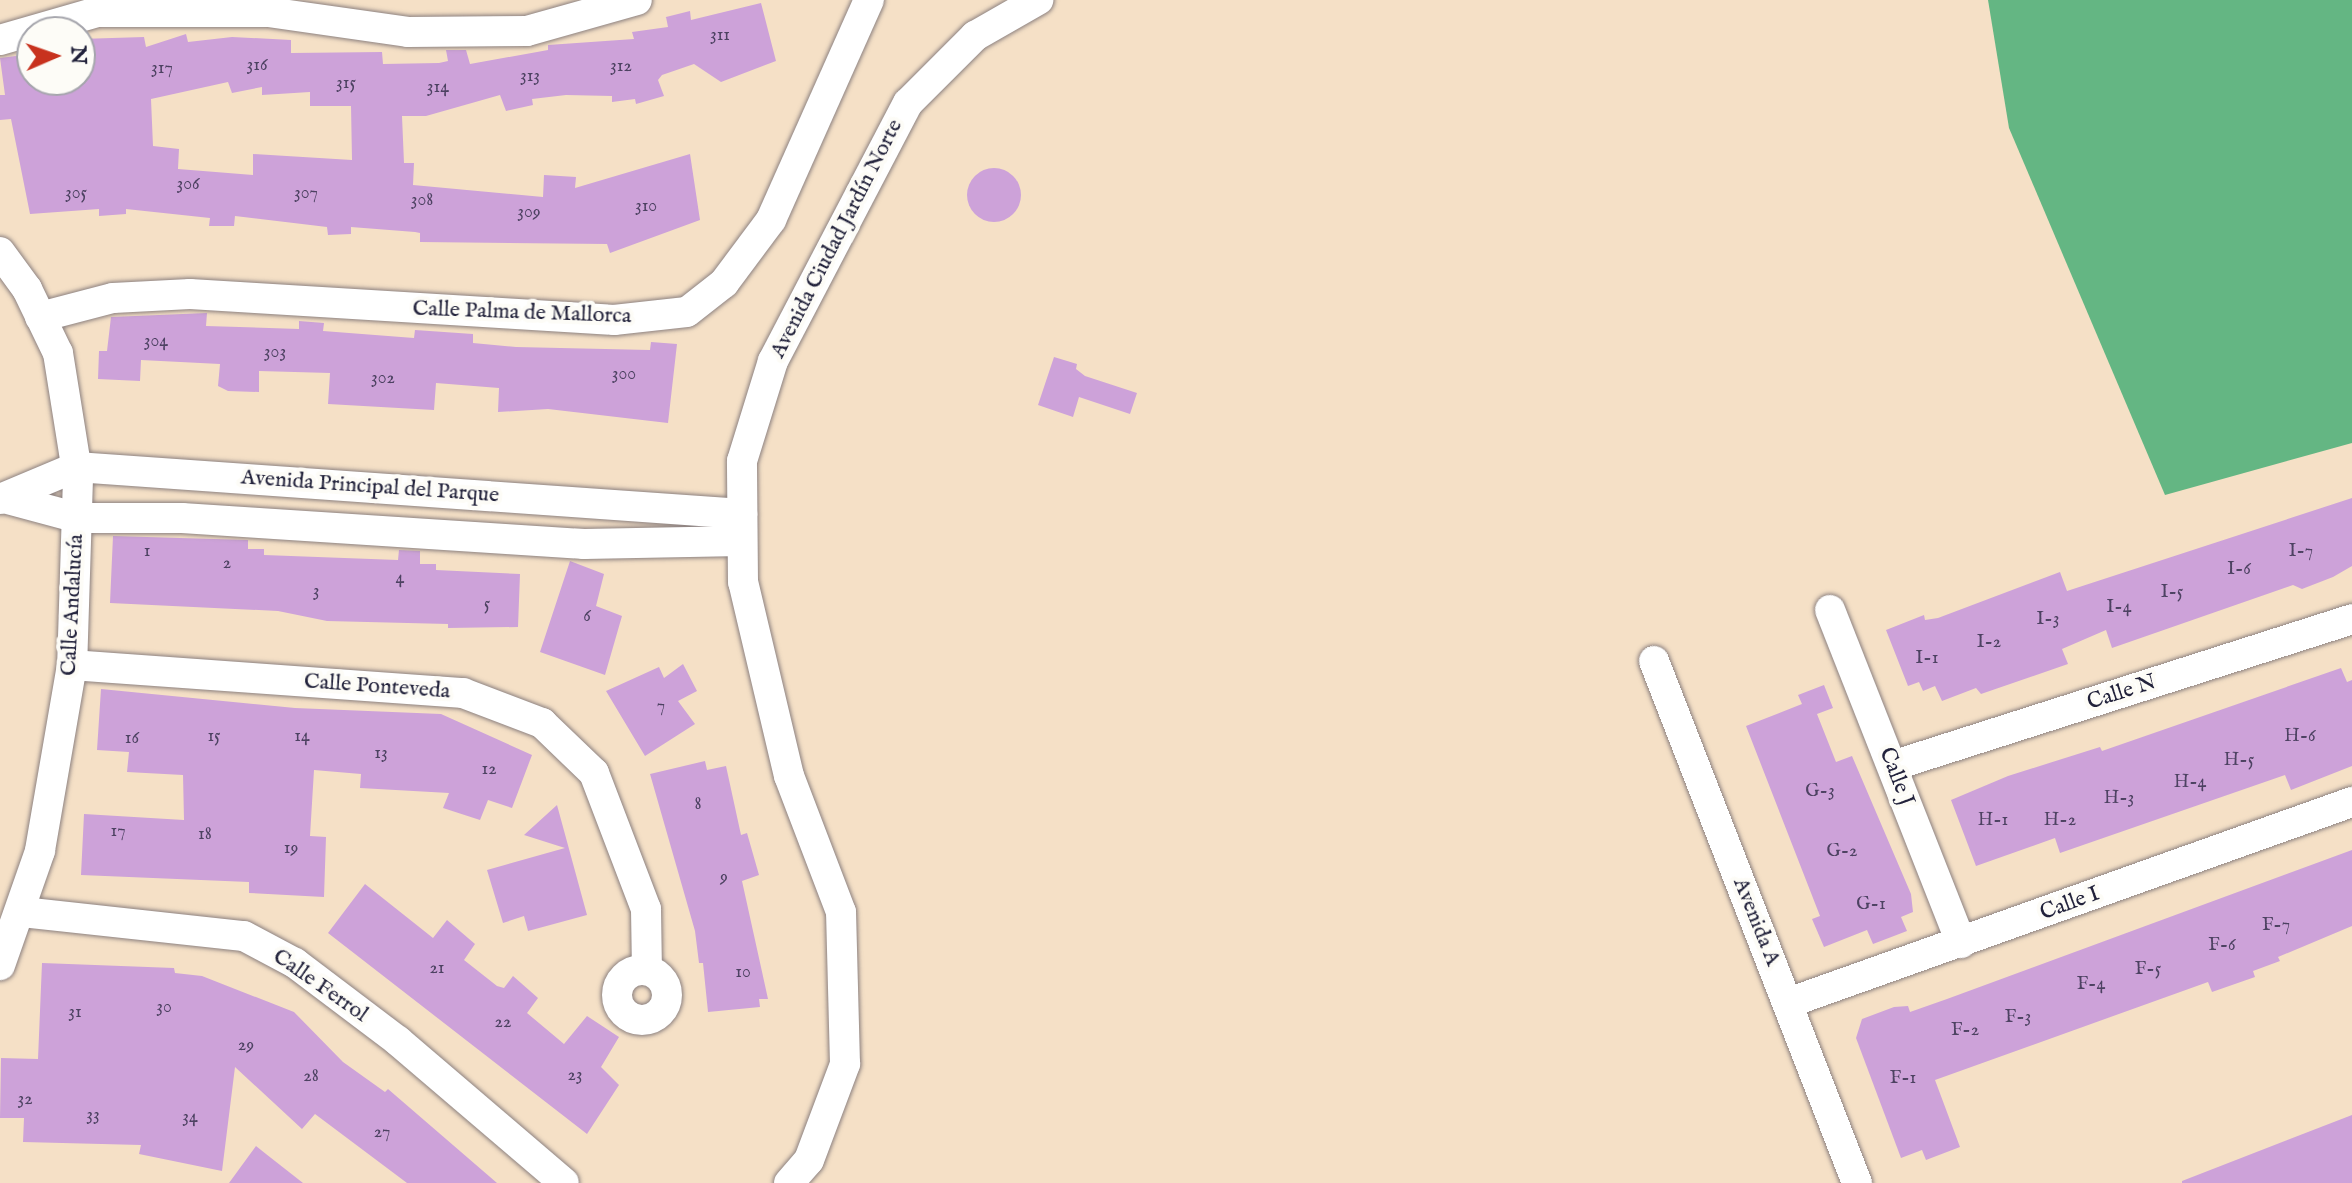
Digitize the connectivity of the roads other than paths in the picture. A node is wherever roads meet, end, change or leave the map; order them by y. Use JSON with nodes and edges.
{"nodes":[{"id":1,"x":637,"y":0,"type":"edge"},
{"id":2,"x":869,"y":0,"type":"edge"},
{"id":3,"x":1038,"y":0,"type":"edge"},
{"id":4,"x":0,"y":40,"type":"edge"},
{"id":5,"x":0,"y":252,"type":"edge"},
{"id":6,"x":40,"y":317,"type":"junction"},
{"id":7,"x":76,"y":467,"type":"junction"},
{"id":8,"x":2,"y":499,"type":"edge"},
{"id":9,"x":78,"y":518,"type":"junction"},
{"id":10,"x":742,"y":528,"type":"junction"},
{"id":11,"x":1830,"y":610,"type":"dead end"},
{"id":12,"x":2352,"y":619,"type":"edge"},
{"id":13,"x":1654,"y":661,"type":"dead end"},
{"id":14,"x":72,"y":665,"type":"junction"},
{"id":15,"x":1892,"y":766,"type":"junction"},
{"id":16,"x":2352,"y":802,"type":"edge"},
{"id":17,"x":22,"y":912,"type":"junction"},
{"id":18,"x":1961,"y":943,"type":"junction"},
{"id":19,"x":0,"y":965,"type":"edge"},
{"id":20,"x":647,"y":970,"type":"dead end"},
{"id":21,"x":1788,"y":1003,"type":"junction"},
{"id":22,"x":564,"y":1183,"type":"edge"},
{"id":23,"x":789,"y":1183,"type":"edge"},
{"id":24,"x":1857,"y":1183,"type":"edge"}],
"edges":[{"from":1,"to":4,"type":"street"},
{"from":2,"to":6,"type":"street","name":"Calle Palma de Mallorca"},
{"from":3,"to":10,"type":"street","name":"Avenida Ciudad Jardín Norte"},
{"from":5,"to":6,"type":"street","name":"Calle Andalucía"},
{"from":6,"to":7,"type":"street","name":"Calle Andalucía"},
{"from":7,"to":8,"type":"street","name":"Avenida Principal del Parque"},
{"from":7,"to":9,"type":"street","name":"Calle Andalucía"},
{"from":7,"to":10,"type":"street","name":"Avenida Principal del Parque"},
{"from":8,"to":9,"type":"street","name":"Avenida Principal del Parque"},
{"from":9,"to":10,"type":"street","name":"Avenida Principal del Parque"},
{"from":9,"to":14,"type":"street","name":"Calle Andalucía"},
{"from":10,"to":23,"type":"street","name":"Avenida Ciudad Jardín Norte"},
{"from":11,"to":15,"type":"street","name":"Calle J"},
{"from":12,"to":15,"type":"street","name":"Calle N"},
{"from":13,"to":21,"type":"street","name":"Avenida A"},
{"from":14,"to":17,"type":"street","name":"Calle Andalucía"},
{"from":14,"to":20,"type":"street","name":"Calle Ponteveda"},
{"from":15,"to":18,"type":"street","name":"Calle J"},
{"from":16,"to":18,"type":"street","name":"Calle I"},
{"from":17,"to":19,"type":"street","name":"Calle Andalucía"},
{"from":17,"to":22,"type":"street","name":"Calle Ferrol"},
{"from":18,"to":21,"type":"street","name":"Calle I"},
{"from":21,"to":24,"type":"street","name":"Avenida A"}]}
